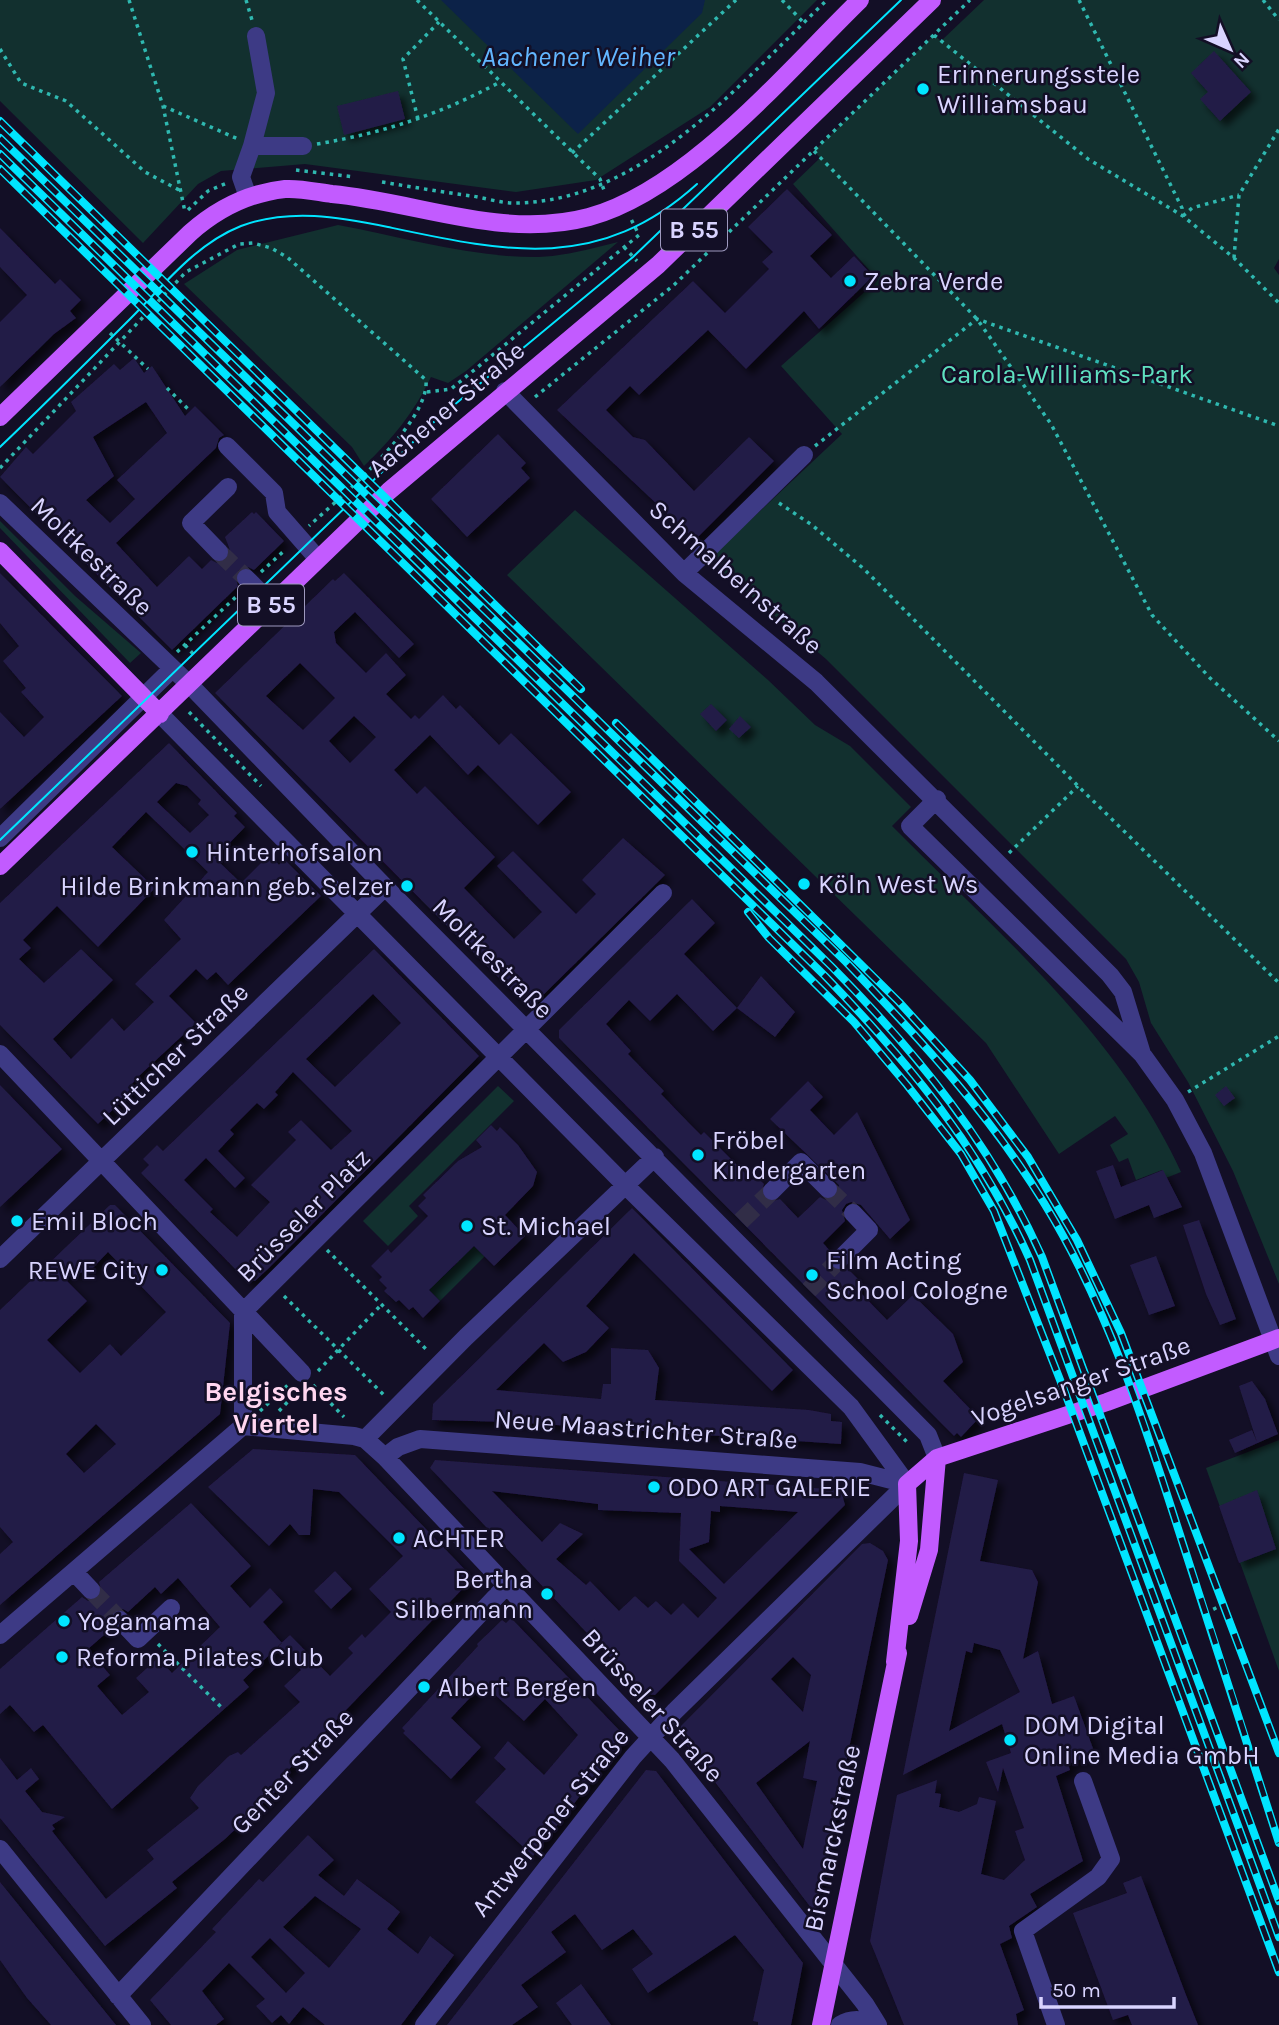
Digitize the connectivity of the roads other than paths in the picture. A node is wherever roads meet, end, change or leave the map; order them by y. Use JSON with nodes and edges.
{"nodes":[{"id":1,"x":860,"y":0,"type":"edge"},
{"id":2,"x":932,"y":0,"type":"edge"},
{"id":3,"x":256,"y":36,"type":"dead end"},
{"id":4,"x":252,"y":146,"type":"junction"},
{"id":5,"x":303,"y":146,"type":"road end"},
{"id":6,"x":248,"y":197,"type":"junction"},
{"id":7,"x":505,"y":391,"type":"junction"},
{"id":8,"x":0,"y":417,"type":"edge"},
{"id":9,"x":227,"y":446,"type":"dead end"},
{"id":10,"x":804,"y":455,"type":"road end"},
{"id":11,"x":228,"y":487,"type":"dead end"},
{"id":12,"x":0,"y":503,"type":"edge"},
{"id":13,"x":0,"y":551,"type":"edge"},
{"id":14,"x":219,"y":552,"type":"tunnel mouth"},
{"id":15,"x":318,"y":559,"type":"junction"},
{"id":16,"x":684,"y":573,"type":"junction"},
{"id":17,"x":248,"y":580,"type":"tunnel mouth"},
{"id":18,"x":272,"y":604,"type":"junction"},
{"id":19,"x":172,"y":669,"type":"junction"},
{"id":20,"x":190,"y":685,"type":"junction"},
{"id":21,"x":144,"y":697,"type":"junction"},
{"id":22,"x":160,"y":714,"type":"junction"},
{"id":23,"x":937,"y":799,"type":"junction"},
{"id":24,"x":0,"y":838,"type":"edge"},
{"id":25,"x":0,"y":866,"type":"edge"},
{"id":26,"x":385,"y":887,"type":"junction"},
{"id":27,"x":663,"y":894,"type":"dead end"},
{"id":28,"x":357,"y":915,"type":"junction"},
{"id":29,"x":527,"y":1029,"type":"junction"},
{"id":30,"x":0,"y":1054,"type":"edge"},
{"id":31,"x":1142,"y":1054,"type":"junction"},
{"id":32,"x":498,"y":1057,"type":"junction"},
{"id":33,"x":655,"y":1157,"type":"junction"},
{"id":34,"x":101,"y":1162,"type":"junction"},
{"id":35,"x":626,"y":1186,"type":"junction"},
{"id":36,"x":828,"y":1189,"type":"tunnel mouth"},
{"id":37,"x":772,"y":1191,"type":"tunnel mouth"},
{"id":38,"x":853,"y":1213,"type":"tunnel mouth"},
{"id":39,"x":0,"y":1258,"type":"edge"},
{"id":40,"x":839,"y":1260,"type":"tunnel mouth"},
{"id":41,"x":243,"y":1312,"type":"junction"},
{"id":42,"x":1277,"y":1345,"type":"edge"},
{"id":43,"x":305,"y":1377,"type":"road end"},
{"id":44,"x":243,"y":1426,"type":"junction"},
{"id":45,"x":365,"y":1439,"type":"junction"},
{"id":46,"x":386,"y":1457,"type":"junction"},
{"id":47,"x":937,"y":1458,"type":"junction"},
{"id":48,"x":907,"y":1483,"type":"junction"},
{"id":49,"x":74,"y":1572,"type":"junction"},
{"id":50,"x":507,"y":1585,"type":"junction"},
{"id":51,"x":91,"y":1590,"type":"tunnel mouth"},
{"id":52,"x":171,"y":1608,"type":"dead end"},
{"id":53,"x":120,"y":1620,"type":"tunnel mouth"},
{"id":54,"x":0,"y":1635,"type":"edge"},
{"id":55,"x":895,"y":1662,"type":"junction"},
{"id":56,"x":652,"y":1738,"type":"junction"},
{"id":57,"x":1083,"y":1781,"type":"dead end"},
{"id":58,"x":0,"y":1849,"type":"edge"},
{"id":59,"x":833,"y":1963,"type":"junction"},
{"id":60,"x":118,"y":1996,"type":"junction"},
{"id":61,"x":142,"y":2025,"type":"edge"},
{"id":62,"x":424,"y":2025,"type":"edge"},
{"id":63,"x":821,"y":2025,"type":"edge"},
{"id":64,"x":840,"y":2025,"type":"edge"},
{"id":65,"x":878,"y":2025,"type":"edge"},
{"id":66,"x":1056,"y":2025,"type":"edge"}],
"edges":[{"from":1,"to":6,"type":"main road","number":"B 55"},
{"from":2,"to":7,"type":"main road","name":"Aachener Straße","number":"B 55"},
{"from":3,"to":4,"type":"street"},
{"from":4,"to":5,"type":"street"},
{"from":4,"to":6,"type":"street"},
{"from":6,"to":8,"type":"main road","number":"B 55"},
{"from":7,"to":15,"type":"main road","name":"Aachener Straße","number":"B 55"},
{"from":7,"to":16,"type":"street","name":"Schmalbeinstraße"},
{"from":9,"to":15,"type":"street"},
{"from":10,"to":16,"type":"street"},
{"from":11,"to":14,"type":"street"},
{"from":12,"to":19,"type":"street","name":"Moltkestraße"},
{"from":13,"to":21,"type":"main road"},
{"from":15,"to":18,"type":"main road","name":"Aachener Straße","number":"B 55"},
{"from":16,"to":23,"type":"street","name":"Schmalbeinstraße"},
{"from":17,"to":18,"type":"street"},
{"from":18,"to":20,"type":"main road","name":"Aachener Straße","number":"B 55"},
{"from":19,"to":20,"type":"street","name":"Moltkestraße"},
{"from":19,"to":21,"type":"street"},
{"from":20,"to":22,"type":"main road","name":"Aachener Straße","number":"B 55"},
{"from":20,"to":26,"type":"street","name":"Moltkestraße"},
{"from":21,"to":22,"type":"main road"},
{"from":21,"to":24,"type":"street"},
{"from":22,"to":25,"type":"main road","name":"Aachener Straße"},
{"from":22,"to":28,"type":"street"},
{"from":23,"to":31,"type":"street","name":"Schmalbeinstraße"},
{"from":23,"to":31,"type":"street","name":"Schmalbeinstraße"},
{"from":26,"to":28,"type":"street","name":"Lütticher Straße"},
{"from":26,"to":29,"type":"street","name":"Moltkestraße"},
{"from":27,"to":29,"type":"street","name":"Brüsseler Platz"},
{"from":28,"to":32,"type":"street"},
{"from":28,"to":34,"type":"street","name":"Lütticher Straße"},
{"from":29,"to":32,"type":"street","name":"Brüsseler Platz"},
{"from":29,"to":33,"type":"street","name":"Moltkestraße"},
{"from":30,"to":34,"type":"street"},
{"from":31,"to":42,"type":"street","name":"Schmalbeinstraße"},
{"from":32,"to":35,"type":"street"},
{"from":32,"to":41,"type":"street","name":"Brüsseler Platz"},
{"from":33,"to":35,"type":"street"},
{"from":33,"to":47,"type":"street","name":"Moltkestraße"},
{"from":34,"to":39,"type":"street","name":"Lütticher Straße"},
{"from":34,"to":41,"type":"street"},
{"from":35,"to":45,"type":"street"},
{"from":35,"to":48,"type":"street"},
{"from":36,"to":37,"type":"street"},
{"from":38,"to":40,"type":"street"},
{"from":41,"to":43,"type":"street"},
{"from":41,"to":44,"type":"street","name":"Brüsseler Platz"},
{"from":42,"to":47,"type":"main road","name":"Vogelsanger Straße"},
{"from":44,"to":45,"type":"street"},
{"from":44,"to":49,"type":"street"},
{"from":45,"to":46,"type":"street","name":"Brüsseler Straße"},
{"from":46,"to":48,"type":"street","name":"Neue Maastrichter Straße"},
{"from":46,"to":50,"type":"street","name":"Brüsseler Straße"},
{"from":47,"to":48,"type":"main road","name":"Vogelsanger Straße"},
{"from":47,"to":55,"type":"main road","name":"Bismarckstraße"},
{"from":48,"to":55,"type":"main road","name":"Bismarckstraße"},
{"from":48,"to":56,"type":"street","name":"Antwerpener Straße"},
{"from":49,"to":51,"type":"street"},
{"from":49,"to":54,"type":"street"},
{"from":50,"to":56,"type":"street","name":"Brüsseler Straße"},
{"from":50,"to":60,"type":"street","name":"Genter Straße"},
{"from":52,"to":53,"type":"street"},
{"from":55,"to":59,"type":"main road","name":"Bismarckstraße"},
{"from":56,"to":59,"type":"street","name":"Brüsseler Straße"},
{"from":56,"to":62,"type":"street","name":"Antwerpener Straße"},
{"from":57,"to":66,"type":"street"},
{"from":58,"to":60,"type":"street"},
{"from":59,"to":63,"type":"main road","name":"Bismarckstraße"},
{"from":59,"to":65,"type":"street","name":"Brüsseler Straße"},
{"from":60,"to":61,"type":"street"},
{"from":64,"to":65,"type":"street"}]}
